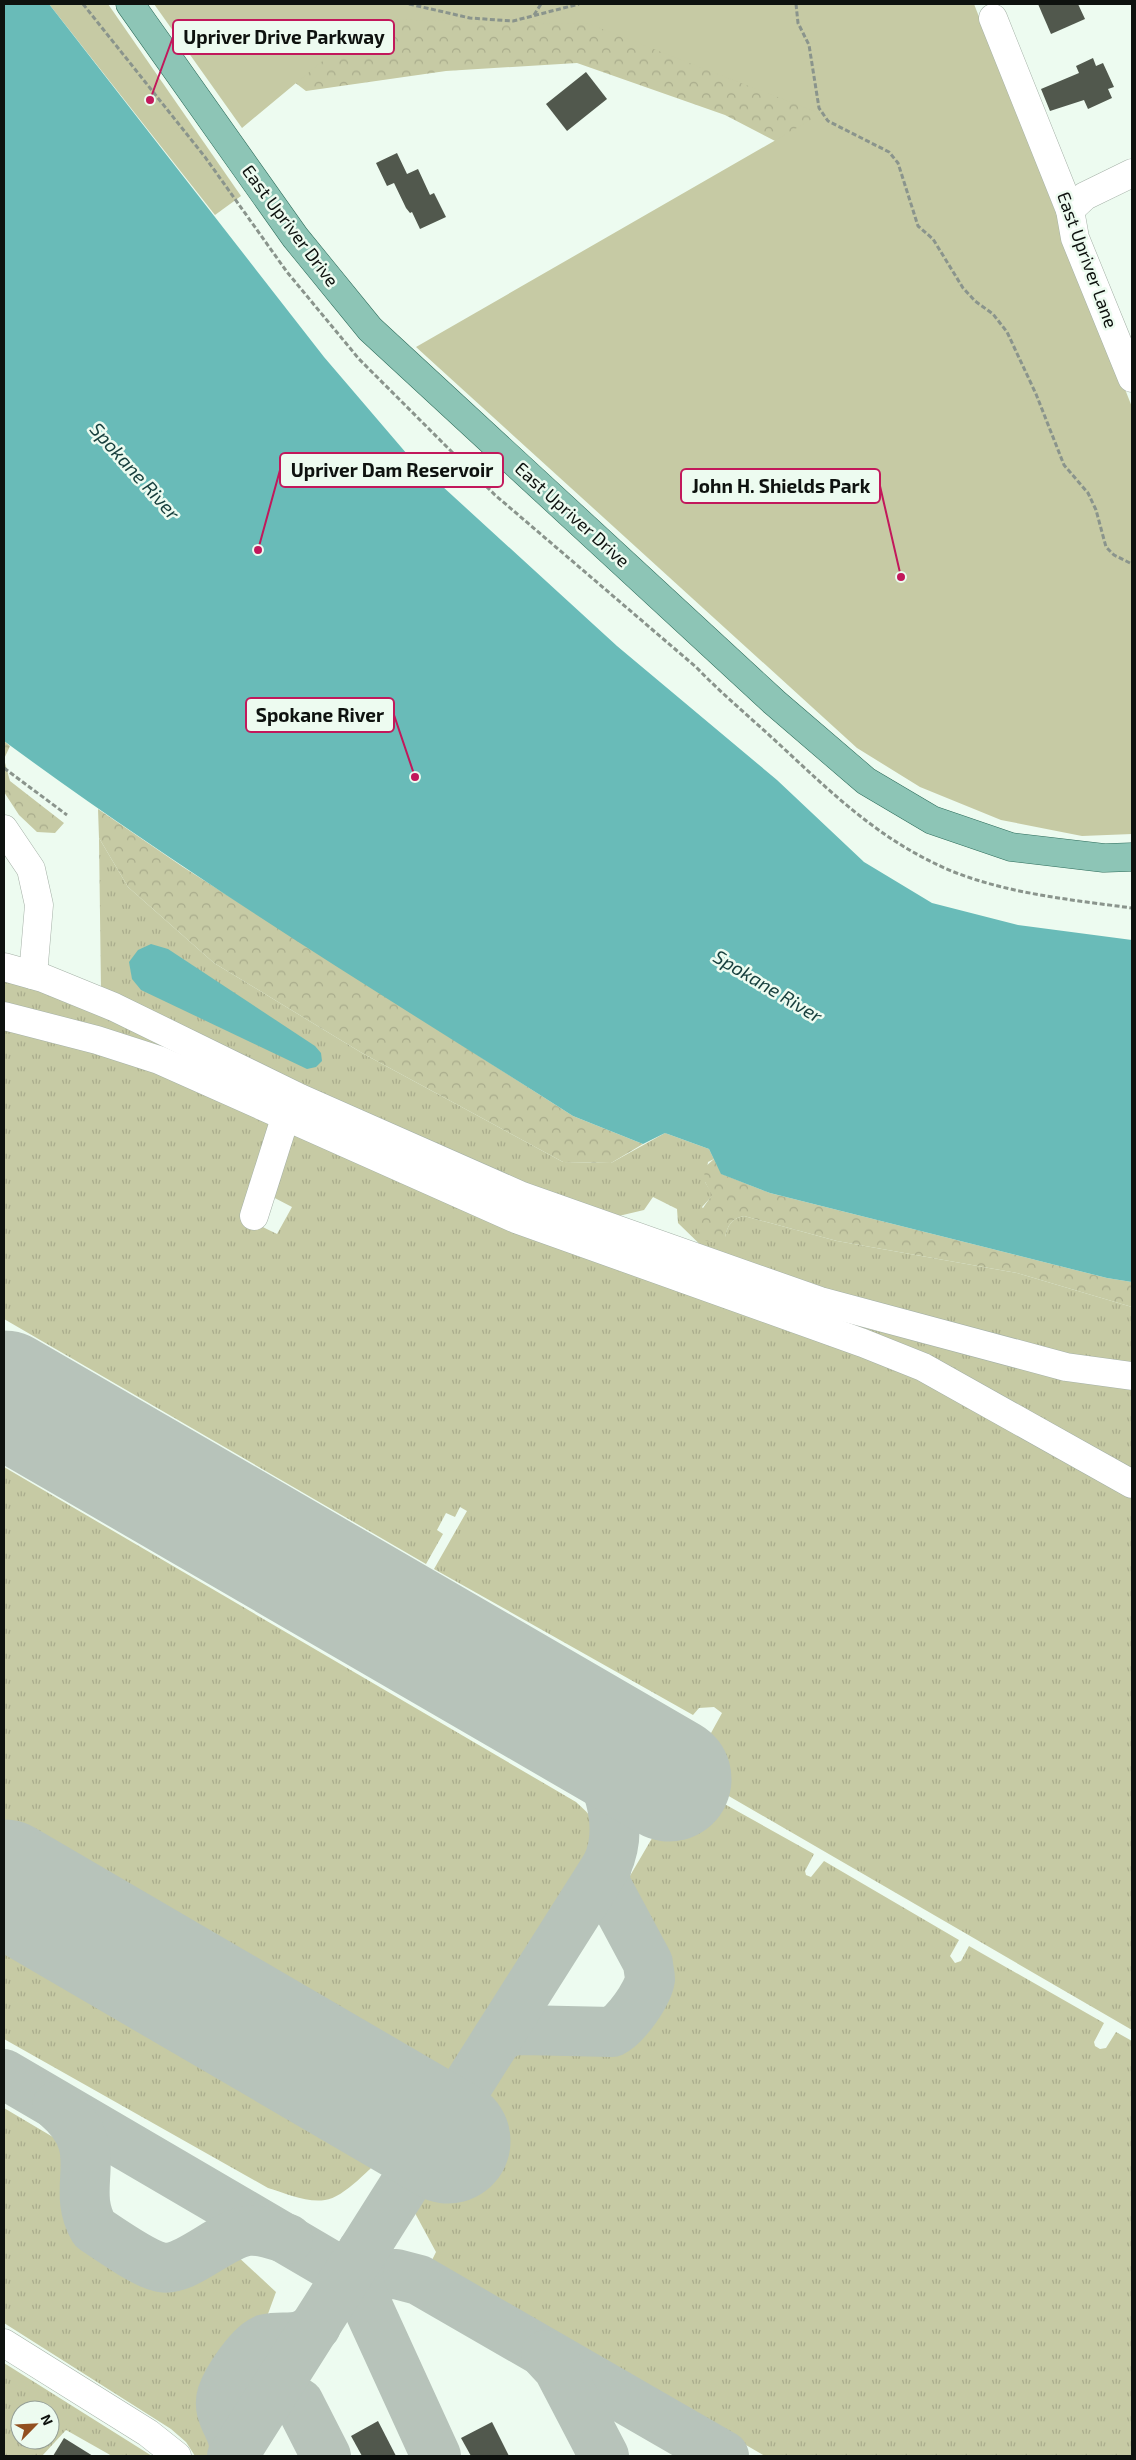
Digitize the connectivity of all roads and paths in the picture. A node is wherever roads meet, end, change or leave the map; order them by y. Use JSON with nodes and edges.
{"nodes":[{"id":1,"x":130,"y":4,"type":"edge"},
{"id":2,"x":409,"y":4,"type":"edge"},
{"id":3,"x":541,"y":4,"type":"edge"},
{"id":4,"x":579,"y":4,"type":"edge"},
{"id":5,"x":796,"y":4,"type":"edge"},
{"id":6,"x":534,"y":16,"type":"junction"},
{"id":7,"x":993,"y":18,"type":"dead end"},
{"id":8,"x":1132,"y":173,"type":"edge"},
{"id":9,"x":1070,"y":210,"type":"junction"},
{"id":10,"x":1132,"y":378,"type":"edge"},
{"id":11,"x":1132,"y":564,"type":"edge"},
{"id":12,"x":4,"y":768,"type":"edge"},
{"id":13,"x":67,"y":815,"type":"dead end"},
{"id":14,"x":4,"y":829,"type":"edge"},
{"id":15,"x":1132,"y":857,"type":"edge"},
{"id":16,"x":4,"y":967,"type":"edge"},
{"id":17,"x":33,"y":976,"type":"junction"},
{"id":18,"x":4,"y":1016,"type":"edge"},
{"id":19,"x":286,"y":1115,"type":"junction"},
{"id":20,"x":254,"y":1216,"type":"dead end"},
{"id":21,"x":1132,"y":1376,"type":"edge"},
{"id":22,"x":1132,"y":1484,"type":"edge"},
{"id":23,"x":4,"y":2343,"type":"edge"},
{"id":24,"x":177,"y":2456,"type":"edge"}],
"edges":[{"from":1,"to":15,"type":"main road","name":"East Upriver Drive"},
{"from":2,"to":6,"type":"path"},
{"from":3,"to":6,"type":"path"},
{"from":4,"to":6,"type":"path"},
{"from":5,"to":11,"type":"path"},
{"from":7,"to":9,"type":"street","name":"East Upriver Lane"},
{"from":8,"to":9,"type":"street"},
{"from":9,"to":10,"type":"street","name":"East Upriver Lane"},
{"from":12,"to":13,"type":"path"},
{"from":14,"to":17,"type":"street"},
{"from":16,"to":17,"type":"street"},
{"from":17,"to":21,"type":"street"},
{"from":18,"to":19,"type":"street"},
{"from":19,"to":20,"type":"street"},
{"from":19,"to":22,"type":"street"},
{"from":23,"to":24,"type":"street"}]}
